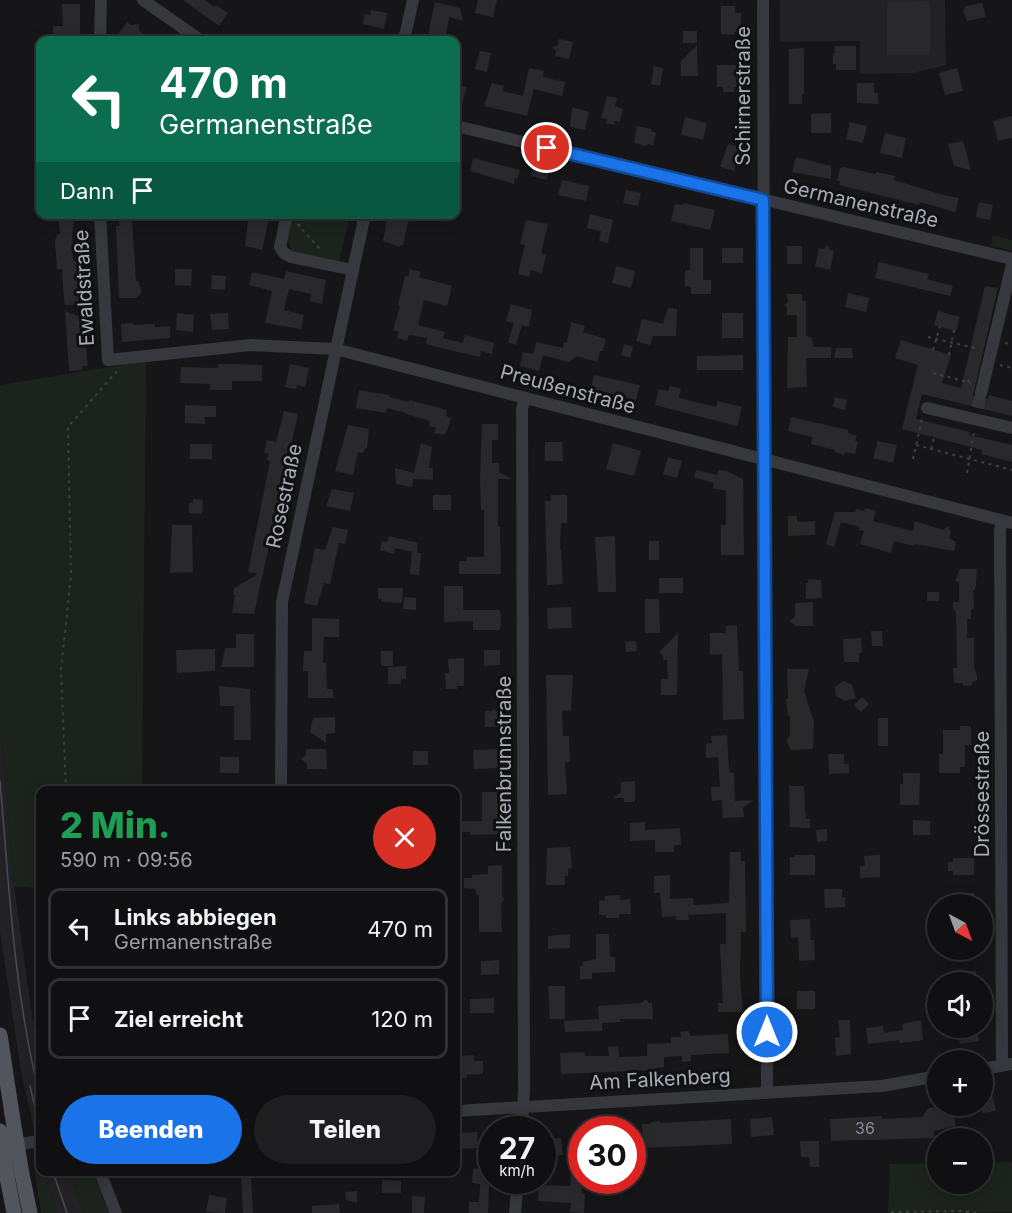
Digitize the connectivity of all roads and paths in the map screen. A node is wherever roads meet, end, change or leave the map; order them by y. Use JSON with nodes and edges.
{"nodes":[{"id":1,"x":101,"y":0,"type":"edge"},
{"id":2,"x":143,"y":0,"type":"edge"},
{"id":3,"x":413,"y":0,"type":"edge"},
{"id":4,"x":763,"y":0,"type":"edge"},
{"id":5,"x":100,"y":36,"type":"edge"},
{"id":6,"x":194,"y":36,"type":"edge"},
{"id":7,"x":405,"y":36,"type":"edge"},
{"id":8,"x":460,"y":127,"type":"edge"},
{"id":9,"x":763,"y":200,"type":"junction"},
{"id":10,"x":100,"y":219,"type":"edge"},
{"id":11,"x":287,"y":219,"type":"edge"},
{"id":12,"x":292,"y":219,"type":"edge"},
{"id":13,"x":301,"y":219,"type":"edge"},
{"id":14,"x":364,"y":219,"type":"edge"},
{"id":15,"x":299,"y":226,"type":"junction"},
{"id":16,"x":1012,"y":259,"type":"edge"},
{"id":17,"x":336,"y":266,"type":"junction"},
{"id":18,"x":1012,"y":266,"type":"edge"},
{"id":19,"x":353,"y":270,"type":"junction"},
{"id":20,"x":940,"y":326,"type":"dead end"},
{"id":21,"x":954,"y":330,"type":"dead end"},
{"id":22,"x":928,"y":337,"type":"dead end"},
{"id":23,"x":936,"y":339,"type":"junction"},
{"id":24,"x":952,"y":343,"type":"junction"},
{"id":25,"x":335,"y":349,"type":"junction"},
{"id":26,"x":933,"y":350,"type":"dead end"},
{"id":27,"x":991,"y":352,"type":"junction"},
{"id":28,"x":949,"y":355,"type":"dead end"},
{"id":29,"x":129,"y":357,"type":"junction"},
{"id":30,"x":108,"y":360,"type":"joint"},
{"id":31,"x":933,"y":373,"type":"dead end"},
{"id":32,"x":970,"y":375,"type":"dead end"},
{"id":33,"x":968,"y":382,"type":"junction"},
{"id":34,"x":982,"y":389,"type":"joint"},
{"id":35,"x":525,"y":398,"type":"junction"},
{"id":36,"x":925,"y":413,"type":"joint"},
{"id":37,"x":977,"y":414,"type":"junction"},
{"id":38,"x":1012,"y":428,"type":"edge"},
{"id":39,"x":934,"y":438,"type":"dead end"},
{"id":40,"x":916,"y":445,"type":"junction"},
{"id":41,"x":931,"y":449,"type":"junction"},
{"id":42,"x":913,"y":459,"type":"dead end"},
{"id":43,"x":969,"y":459,"type":"junction"},
{"id":44,"x":764,"y":460,"type":"junction"},
{"id":45,"x":1012,"y":470,"type":"edge"},
{"id":46,"x":967,"y":473,"type":"dead end"},
{"id":47,"x":1007,"y":522,"type":"edge"},
{"id":48,"x":66,"y":786,"type":"edge"},
{"id":49,"x":281,"y":786,"type":"edge"},
{"id":50,"x":1007,"y":818,"type":"edge"},
{"id":51,"x":0,"y":1035,"type":"edge"},
{"id":52,"x":1007,"y":1065,"type":"edge"},
{"id":53,"x":927,"y":1078,"type":"edge"},
{"id":54,"x":767,"y":1093,"type":"junction"},
{"id":55,"x":524,"y":1107,"type":"junction"},
{"id":56,"x":460,"y":1111,"type":"edge"},
{"id":57,"x":523,"y":1116,"type":"edge"},
{"id":58,"x":0,"y":1131,"type":"edge"},
{"id":59,"x":36,"y":1142,"type":"edge"},
{"id":60,"x":0,"y":1148,"type":"edge"},
{"id":61,"x":15,"y":1175,"type":"junction"},
{"id":62,"x":102,"y":1176,"type":"edge"},
{"id":63,"x":517,"y":1194,"type":"edge"},
{"id":64,"x":891,"y":1212,"type":"edge"},
{"id":65,"x":14,"y":1213,"type":"edge"},
{"id":66,"x":30,"y":1213,"type":"edge"},
{"id":67,"x":116,"y":1213,"type":"edge"},
{"id":68,"x":515,"y":1213,"type":"edge"},
{"id":69,"x":976,"y":1213,"type":"edge"}],
"edges":[{"from":1,"to":5,"type":"street"},
{"from":2,"to":6,"type":"street"},
{"from":3,"to":7,"type":"street"},
{"from":4,"to":9,"type":"street","name":"Schirnerstraße"},
{"from":8,"to":9,"type":"street","name":"Germanenstraße"},
{"from":9,"to":16,"type":"street","name":"Germanenstraße"},
{"from":9,"to":44,"type":"street","name":"Schirnerstraße"},
{"from":10,"to":30,"type":"street","name":"Ewaldstraße"},
{"from":11,"to":17,"type":"street"},
{"from":12,"to":15,"type":"path"},
{"from":13,"to":15,"type":"path"},
{"from":14,"to":19,"type":"street","name":"Rosestraße"},
{"from":15,"to":17,"type":"path"},
{"from":17,"to":19,"type":"street"},
{"from":18,"to":27,"type":"street"},
{"from":19,"to":25,"type":"street","name":"Rosestraße"},
{"from":20,"to":23,"type":"path"},
{"from":21,"to":24,"type":"path"},
{"from":22,"to":23,"type":"path"},
{"from":23,"to":24,"type":"path"},
{"from":23,"to":26,"type":"path"},
{"from":24,"to":27,"type":"path"},
{"from":24,"to":28,"type":"path"},
{"from":25,"to":29,"type":"street","name":"Preußenstraße"},
{"from":25,"to":35,"type":"street","name":"Preußenstraße"},
{"from":25,"to":49,"type":"street","name":"Rosestraße"},
{"from":27,"to":34,"type":"street"},
{"from":29,"to":30,"type":"street","name":"Preußenstraße"},
{"from":29,"to":48,"type":"path"},
{"from":31,"to":33,"type":"path"},
{"from":32,"to":33,"type":"path"},
{"from":33,"to":34,"type":"path"},
{"from":35,"to":44,"type":"street","name":"Preußenstraße"},
{"from":35,"to":55,"type":"street","name":"Falkenbrunnstraße"},
{"from":36,"to":37,"type":"street"},
{"from":36,"to":40,"type":"path"},
{"from":37,"to":38,"type":"street"},
{"from":37,"to":43,"type":"path"},
{"from":39,"to":41,"type":"path"},
{"from":40,"to":41,"type":"path"},
{"from":40,"to":42,"type":"path"},
{"from":41,"to":43,"type":"path"},
{"from":43,"to":45,"type":"path"},
{"from":43,"to":46,"type":"path"},
{"from":44,"to":47,"type":"street","name":"Preußenstraße"},
{"from":44,"to":54,"type":"street","name":"Schirnerstraße"},
{"from":47,"to":50,"type":"street","name":"Drössestraße"},
{"from":50,"to":52,"type":"street","name":"Drössestraße"},
{"from":51,"to":61,"type":"main road","bridge":true},
{"from":53,"to":54,"type":"street","name":"Am Falkenberg"},
{"from":54,"to":55,"type":"street","name":"Am Falkenberg"},
{"from":55,"to":56,"type":"street","name":"Am Falkenberg"},
{"from":55,"to":57,"type":"street","name":"Falkenbrunnstraße"},
{"from":58,"to":61,"type":"main road","bridge":true},
{"from":59,"to":60,"type":"street"},
{"from":61,"to":65,"type":"main road"},
{"from":61,"to":66,"type":"main road"},
{"from":62,"to":67,"type":"street"},
{"from":63,"to":68,"type":"street"},
{"from":64,"to":69,"type":"path"}]}
